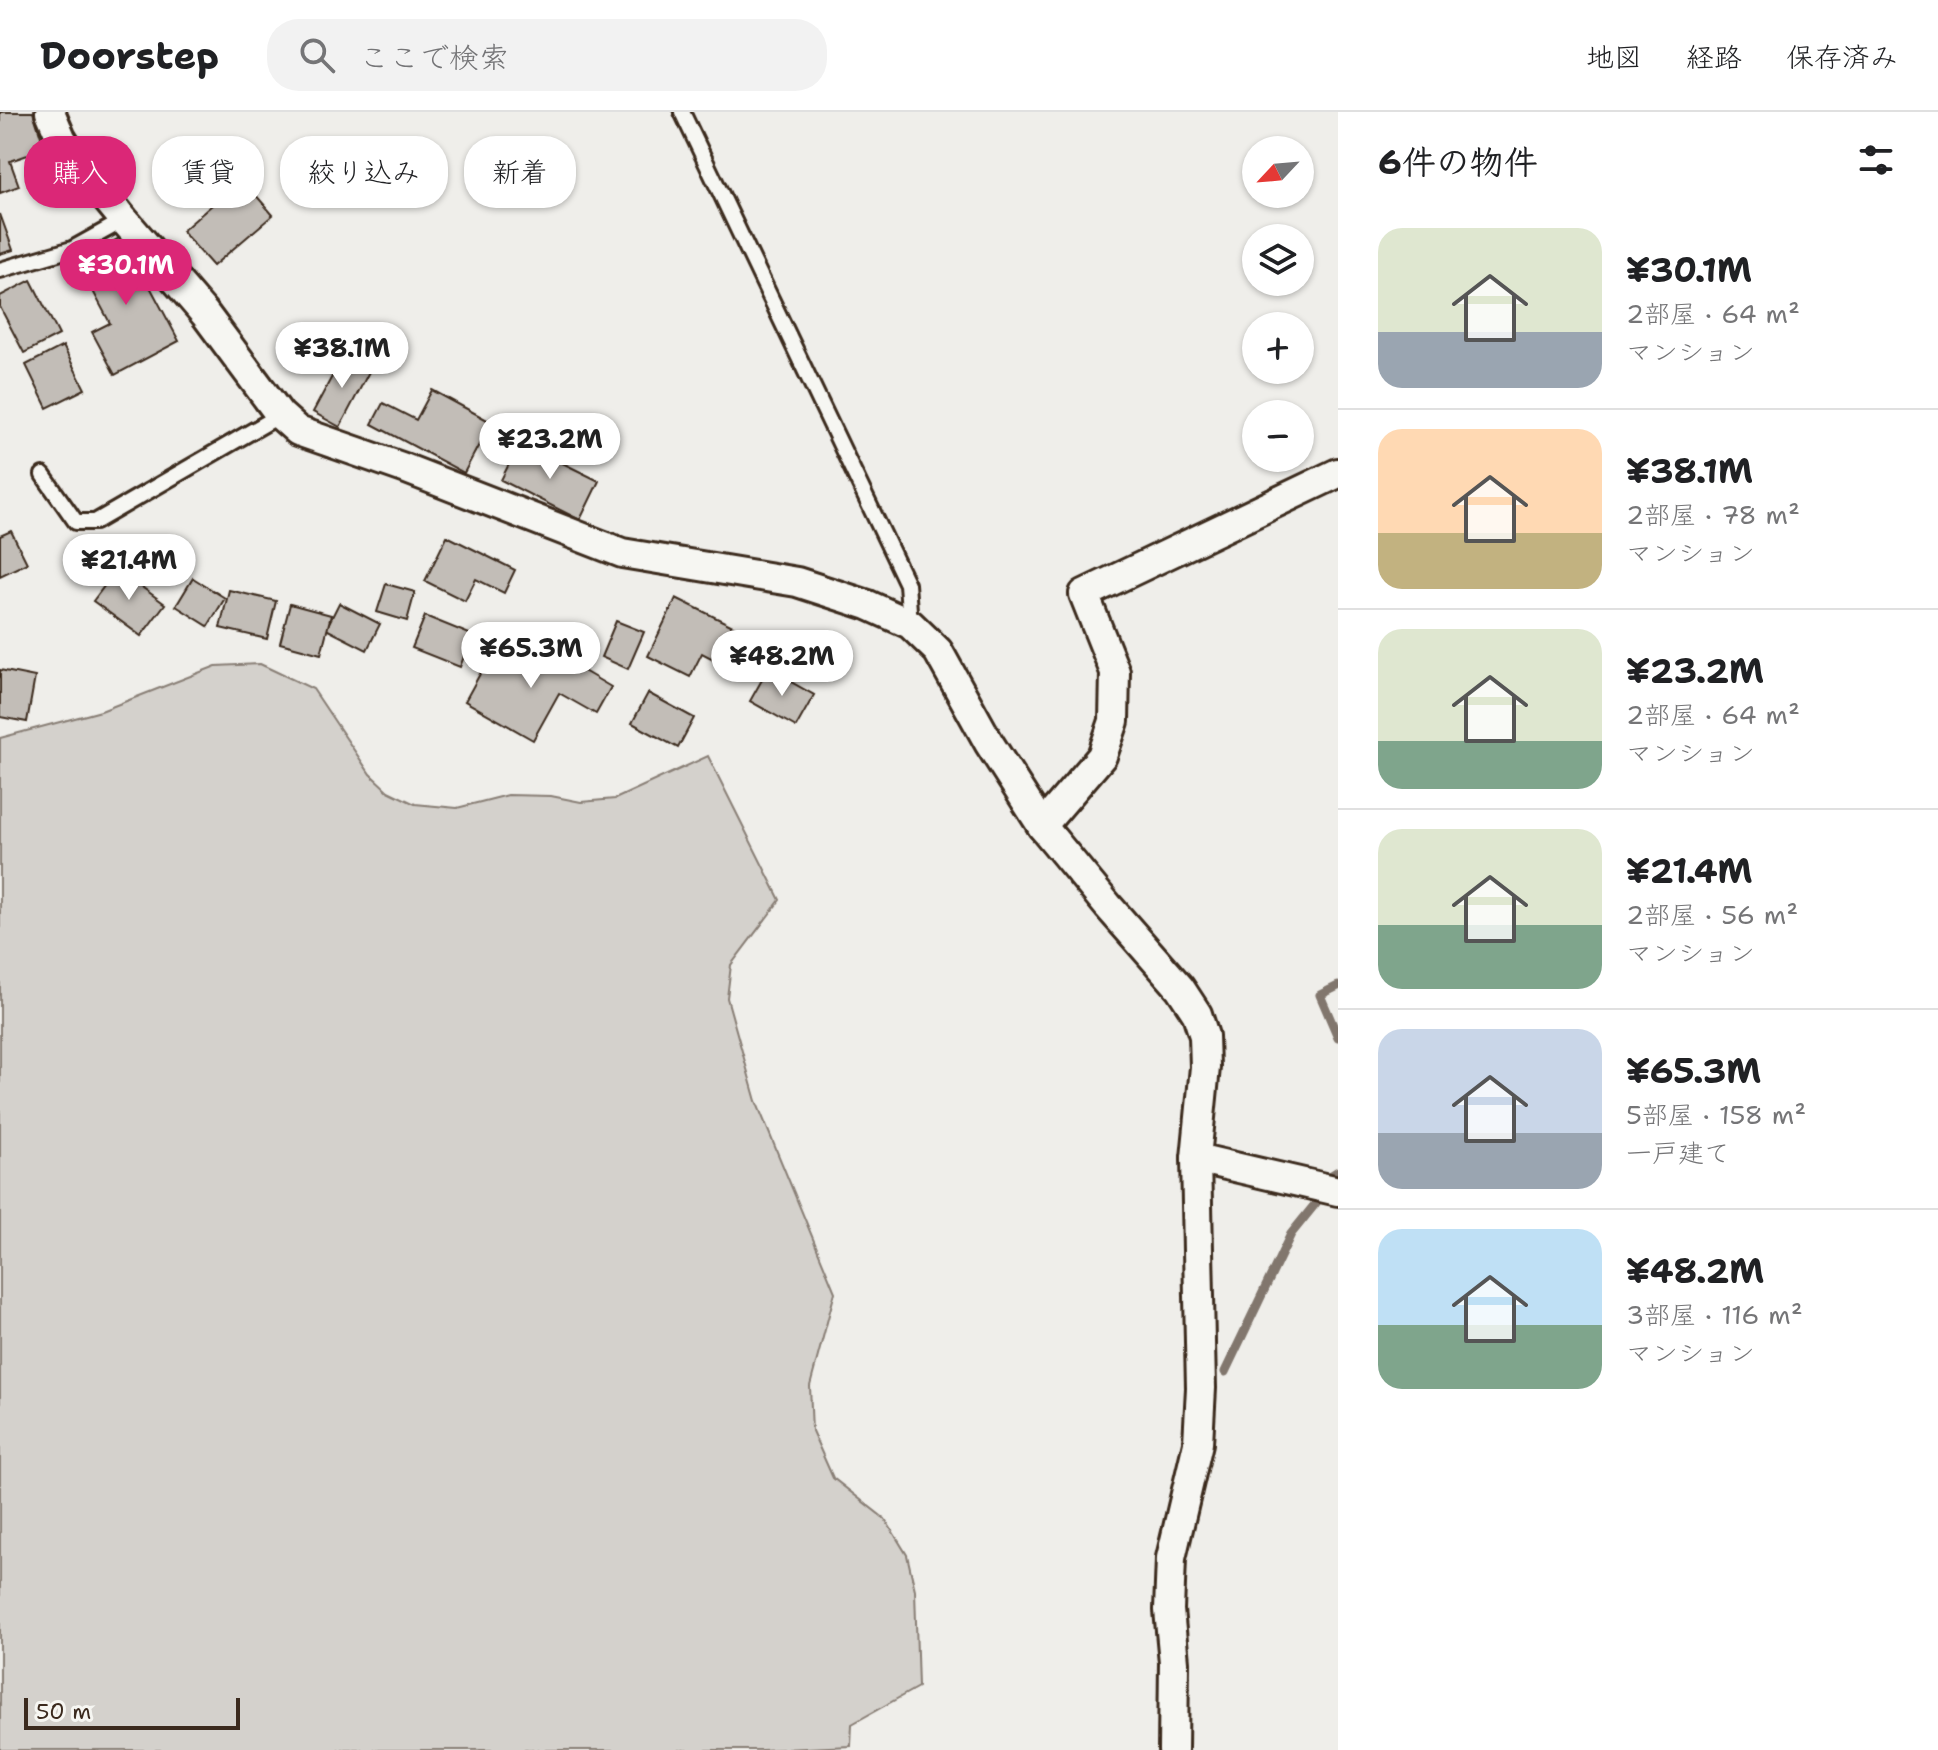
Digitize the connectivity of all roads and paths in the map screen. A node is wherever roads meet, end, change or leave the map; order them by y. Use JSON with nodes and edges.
{"nodes":[{"id":1,"x":50,"y":112,"type":"edge"},
{"id":2,"x":682,"y":112,"type":"edge"},
{"id":3,"x":124,"y":220,"type":"junction"},
{"id":4,"x":0,"y":270,"type":"edge"},
{"id":5,"x":280,"y":415,"type":"junction"},
{"id":6,"x":1338,"y":473,"type":"edge"},
{"id":7,"x":43,"y":475,"type":"dead end"},
{"id":8,"x":910,"y":624,"type":"junction"},
{"id":9,"x":1042,"y":826,"type":"junction"},
{"id":10,"x":1196,"y":1158,"type":"junction"},
{"id":11,"x":1338,"y":1191,"type":"edge"},
{"id":12,"x":1173,"y":1750,"type":"edge"}],
"edges":[{"from":1,"to":3,"type":"street"},
{"from":2,"to":8,"type":"lane"},
{"from":3,"to":4,"type":"lane"},
{"from":3,"to":5,"type":"street"},
{"from":5,"to":7,"type":"lane"},
{"from":5,"to":8,"type":"street"},
{"from":6,"to":9,"type":"street"},
{"from":8,"to":9,"type":"street"},
{"from":9,"to":10,"type":"street"},
{"from":10,"to":11,"type":"street"},
{"from":10,"to":12,"type":"street"}]}
